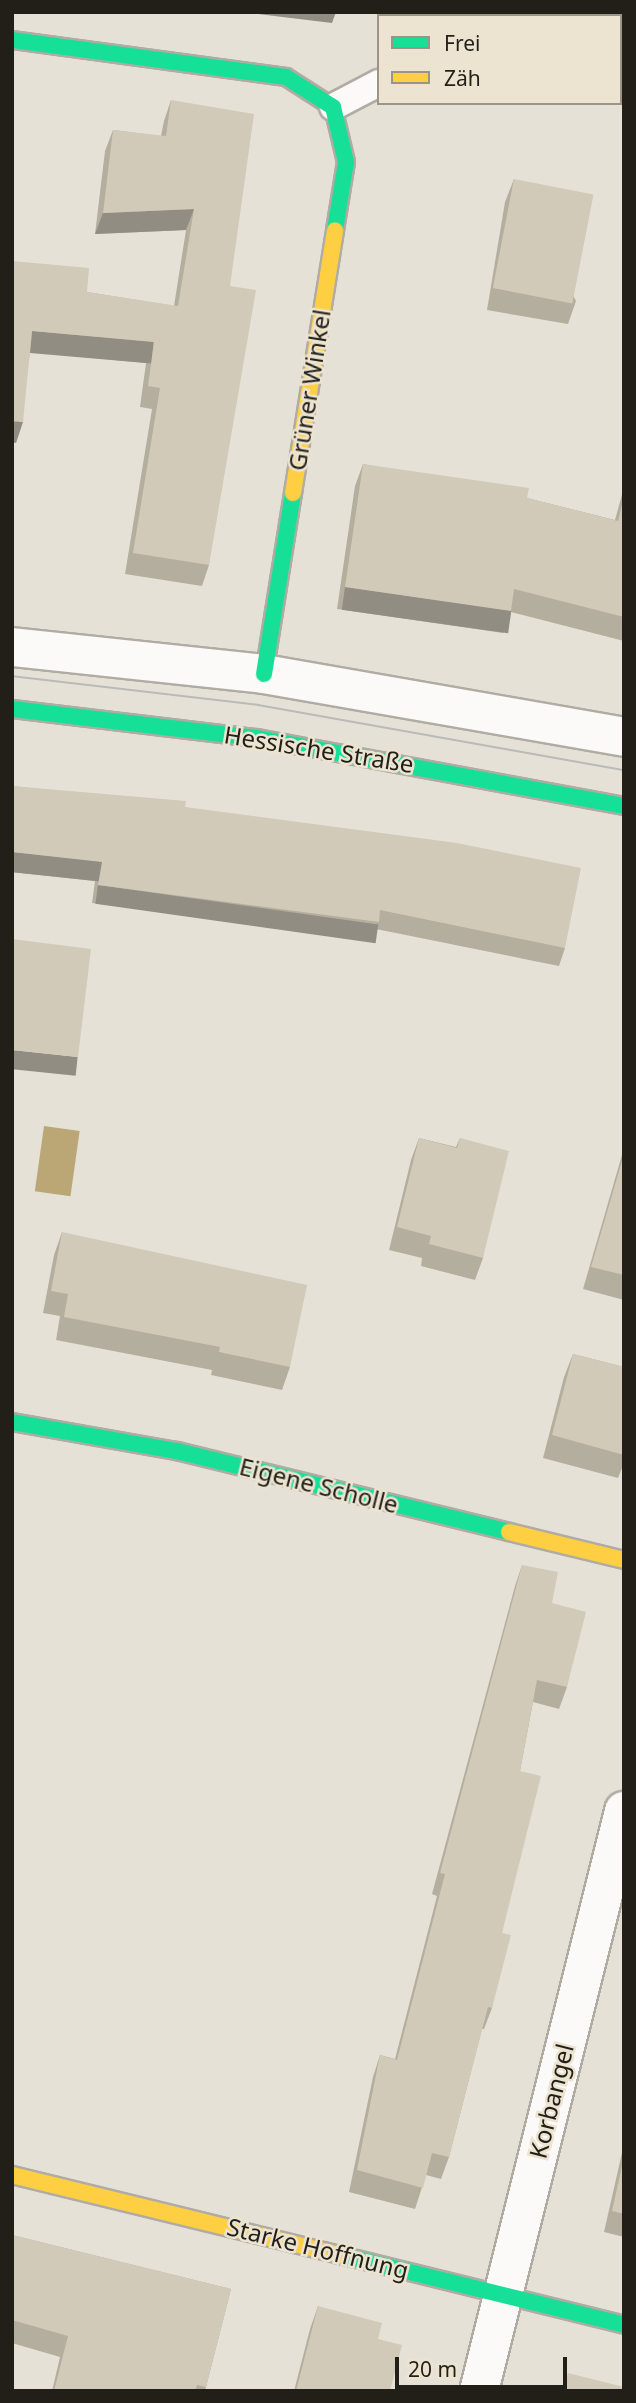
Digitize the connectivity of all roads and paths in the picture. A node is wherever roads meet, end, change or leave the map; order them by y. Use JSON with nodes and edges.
{"nodes":[{"id":1,"x":12,"y":40,"type":"edge"},
{"id":2,"x":377,"y":84,"type":"edge"},
{"id":3,"x":333,"y":107,"type":"junction"},
{"id":4,"x":12,"y":646,"type":"edge"},
{"id":5,"x":264,"y":674,"type":"junction"},
{"id":6,"x":12,"y":709,"type":"edge"},
{"id":7,"x":624,"y":737,"type":"edge"},
{"id":8,"x":624,"y":806,"type":"edge"},
{"id":9,"x":12,"y":1422,"type":"edge"},
{"id":10,"x":624,"y":1560,"type":"edge"},
{"id":11,"x":624,"y":1811,"type":"edge"},
{"id":12,"x":12,"y":2175,"type":"edge"},
{"id":13,"x":503,"y":2294,"type":"junction"},
{"id":14,"x":624,"y":2325,"type":"edge"},
{"id":15,"x":479,"y":2391,"type":"edge"}],
"edges":[{"from":1,"to":3,"type":"street"},
{"from":2,"to":3,"type":"lane"},
{"from":3,"to":5,"type":"street","name":"Grüner Winkel"},
{"from":4,"to":5,"type":"street"},
{"from":5,"to":7,"type":"street"},
{"from":6,"to":8,"type":"street","name":"Hessische Straße"},
{"from":9,"to":10,"type":"street","name":"Eigene Scholle"},
{"from":11,"to":13,"type":"street","name":"Korbangel"},
{"from":12,"to":13,"type":"street","name":"Starke Hoffnung"},
{"from":13,"to":14,"type":"street","name":"Starke Hoffnung"},
{"from":13,"to":15,"type":"street","name":"Korbangel"}]}
